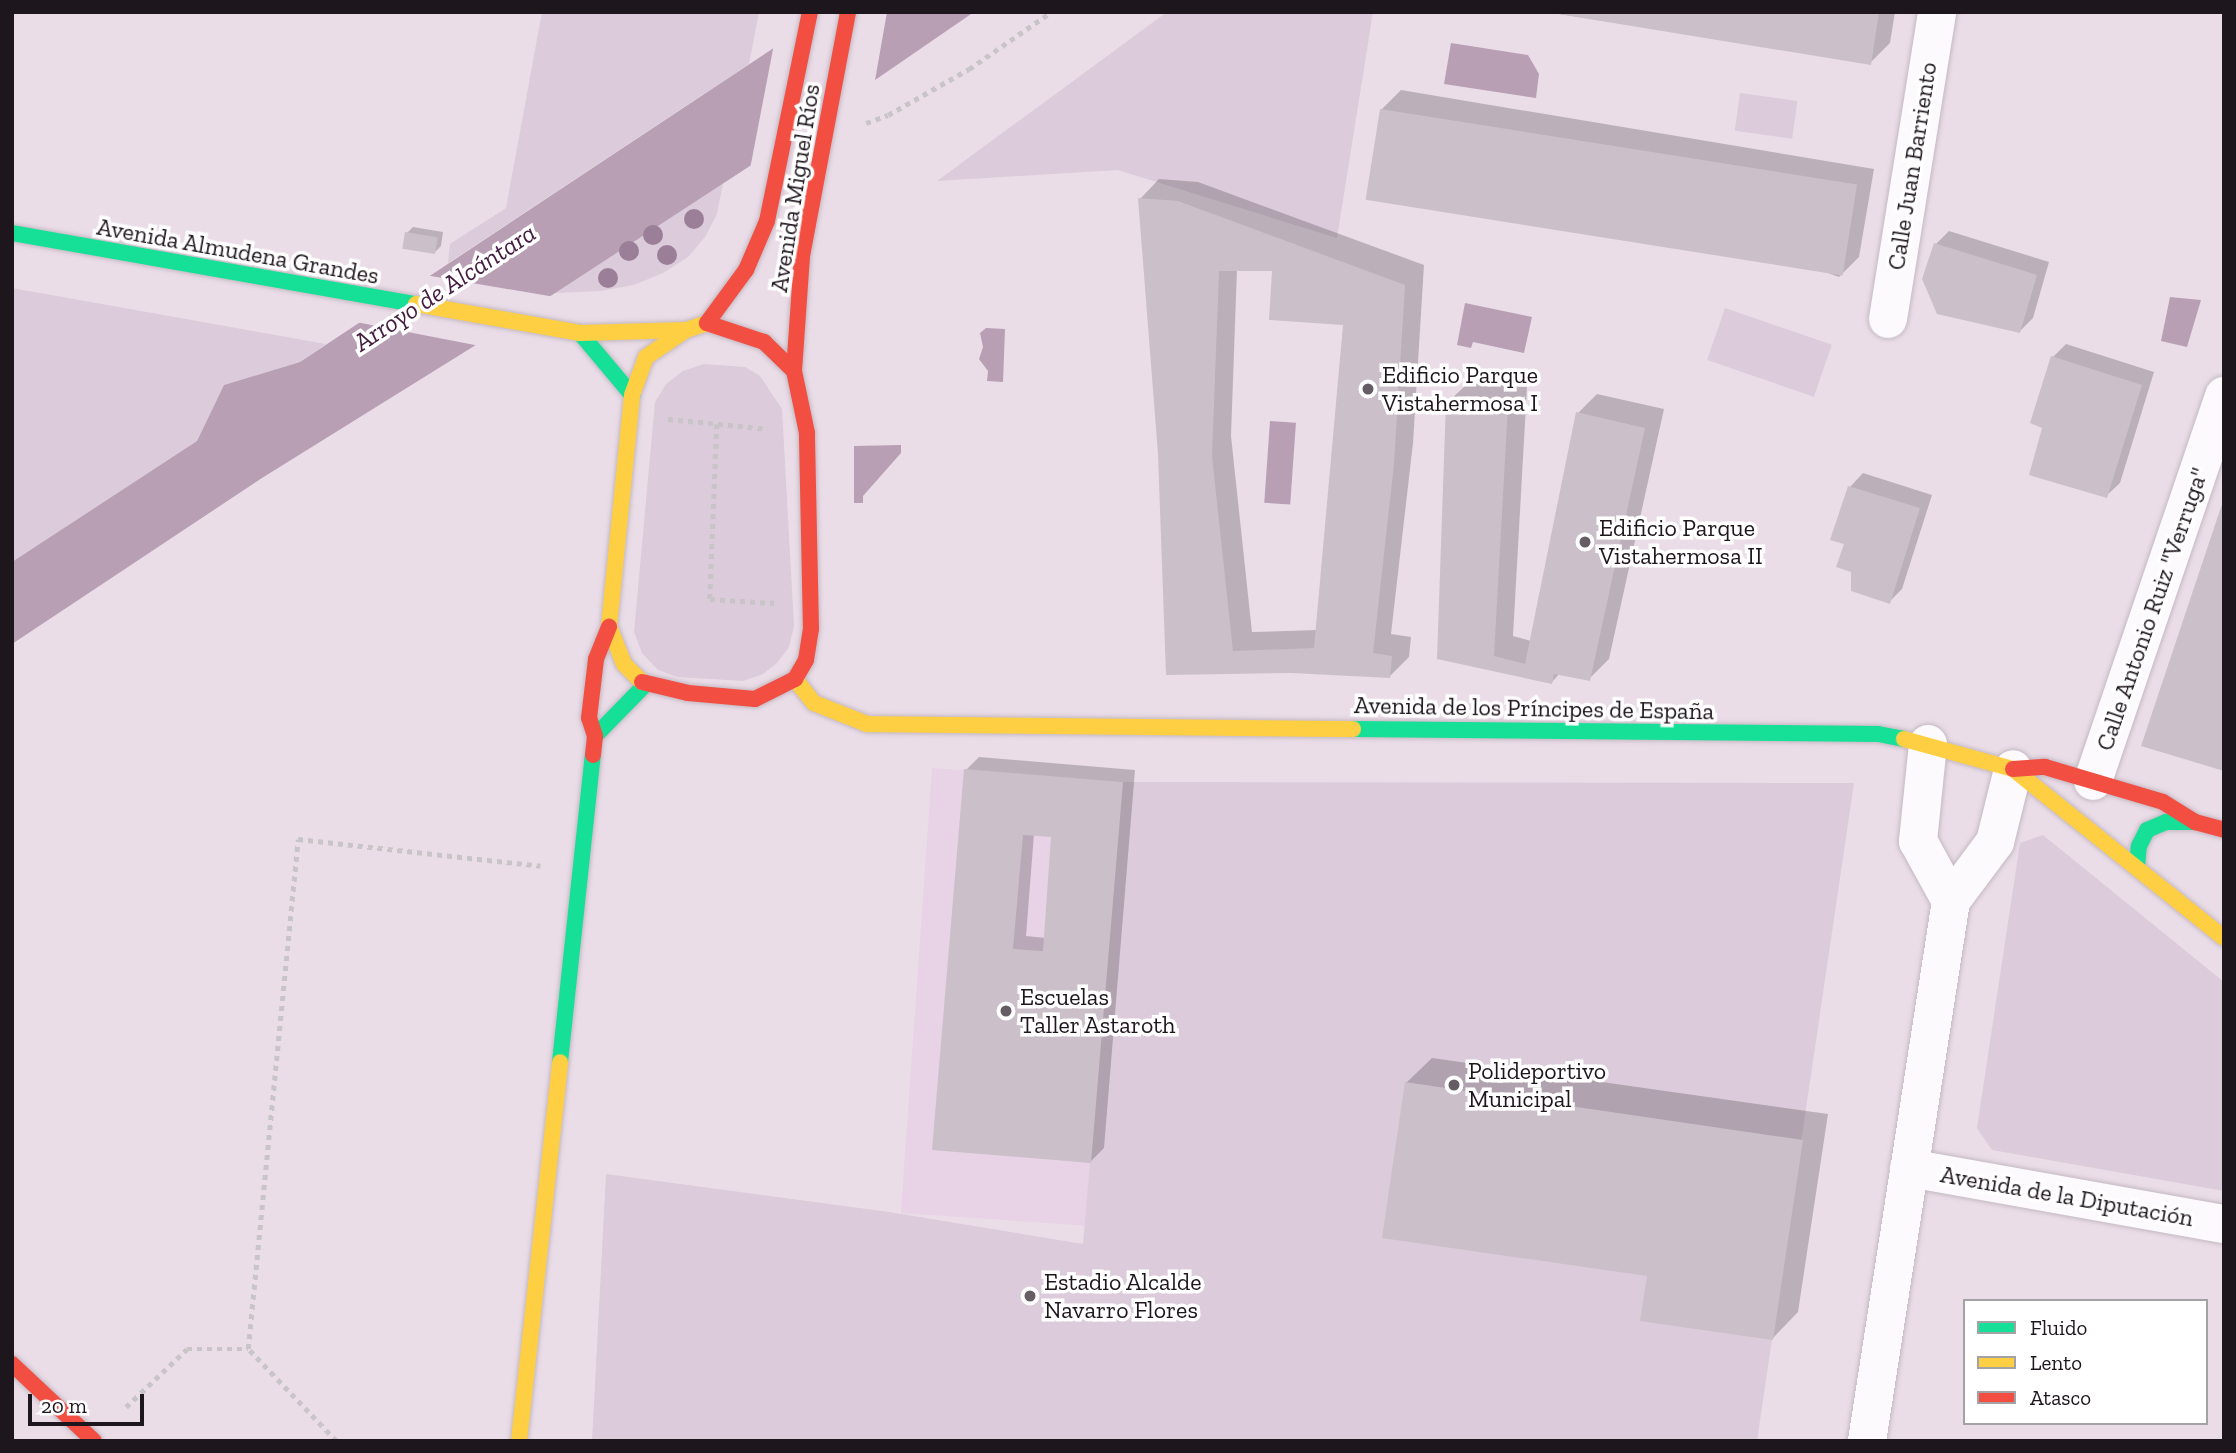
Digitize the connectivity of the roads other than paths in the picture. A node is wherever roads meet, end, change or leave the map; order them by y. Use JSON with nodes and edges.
{"nodes":[{"id":1,"x":848,"y":12,"type":"edge"},
{"id":2,"x":1937,"y":12,"type":"edge"},
{"id":3,"x":809,"y":17,"type":"edge"},
{"id":4,"x":12,"y":233,"type":"edge"},
{"id":5,"x":1888,"y":319,"type":"dead end"},
{"id":6,"x":707,"y":323,"type":"junction"},
{"id":7,"x":686,"y":330,"type":"junction"},
{"id":8,"x":580,"y":333,"type":"junction"},
{"id":9,"x":794,"y":372,"type":"junction"},
{"id":10,"x":632,"y":395,"type":"junction"},
{"id":11,"x":2224,"y":396,"type":"edge"},
{"id":12,"x":2217,"y":439,"type":"edge"},
{"id":13,"x":609,"y":626,"type":"junction"},
{"id":14,"x":795,"y":679,"type":"junction"},
{"id":15,"x":645,"y":685,"type":"junction"},
{"id":16,"x":595,"y":736,"type":"junction"},
{"id":17,"x":1928,"y":744,"type":"junction"},
{"id":18,"x":2012,"y":769,"type":"junction"},
{"id":19,"x":2093,"y":781,"type":"junction"},
{"id":20,"x":2195,"y":822,"type":"junction"},
{"id":21,"x":2224,"y":830,"type":"edge"},
{"id":22,"x":2137,"y":867,"type":"junction"},
{"id":23,"x":1951,"y":901,"type":"junction"},
{"id":24,"x":2224,"y":938,"type":"edge"},
{"id":25,"x":1909,"y":1168,"type":"junction"},
{"id":26,"x":2224,"y":1224,"type":"edge"},
{"id":27,"x":12,"y":1364,"type":"edge"},
{"id":28,"x":94,"y":1441,"type":"edge"},
{"id":29,"x":519,"y":1441,"type":"edge"},
{"id":30,"x":1867,"y":1441,"type":"edge"}],
"edges":[{"from":1,"to":9,"type":"street","name":"Avenida Miguel Ríos"},
{"from":2,"to":5,"type":"street","name":"Calle Juan Barriento"},
{"from":3,"to":6,"type":"street","name":"Avenida Miguel Ríos"},
{"from":4,"to":8,"type":"street","name":"Avenida Almudena Grandes"},
{"from":6,"to":7,"type":"street"},
{"from":6,"to":9,"type":"street"},
{"from":7,"to":8,"type":"street","name":"Avenida Almudena Grandes"},
{"from":7,"to":10,"type":"street"},
{"from":8,"to":10,"type":"street"},
{"from":9,"to":14,"type":"street","name":"Avenida Miguel Ríos"},
{"from":10,"to":13,"type":"street"},
{"from":11,"to":12,"type":"street","name":"Calle Antonio Ruiz \"Verruga\""},
{"from":12,"to":19,"type":"street","name":"Calle Antonio Ruiz \"Verruga\""},
{"from":13,"to":15,"type":"street"},
{"from":13,"to":16,"type":"street"},
{"from":14,"to":15,"type":"street"},
{"from":14,"to":17,"type":"street","name":"Avenida de los Príncipes de España"},
{"from":15,"to":16,"type":"street"},
{"from":16,"to":29,"type":"street"},
{"from":17,"to":18,"type":"street","name":"Avenida de los Príncipes de España"},
{"from":17,"to":23,"type":"street"},
{"from":18,"to":19,"type":"street"},
{"from":18,"to":22,"type":"street","name":"Avenida de los Príncipes de España"},
{"from":18,"to":23,"type":"street","name":"Avenida de la Diputación"},
{"from":19,"to":20,"type":"street"},
{"from":20,"to":21,"type":"street"},
{"from":20,"to":22,"type":"street"},
{"from":22,"to":24,"type":"street","name":"Avenida de los Príncipes de España"},
{"from":23,"to":25,"type":"street","name":"Avenida de la Diputación"},
{"from":25,"to":26,"type":"street","name":"Avenida de la Diputación"},
{"from":25,"to":30,"type":"street","name":"Avenida de la Diputación"},
{"from":27,"to":28,"type":"street"}]}
